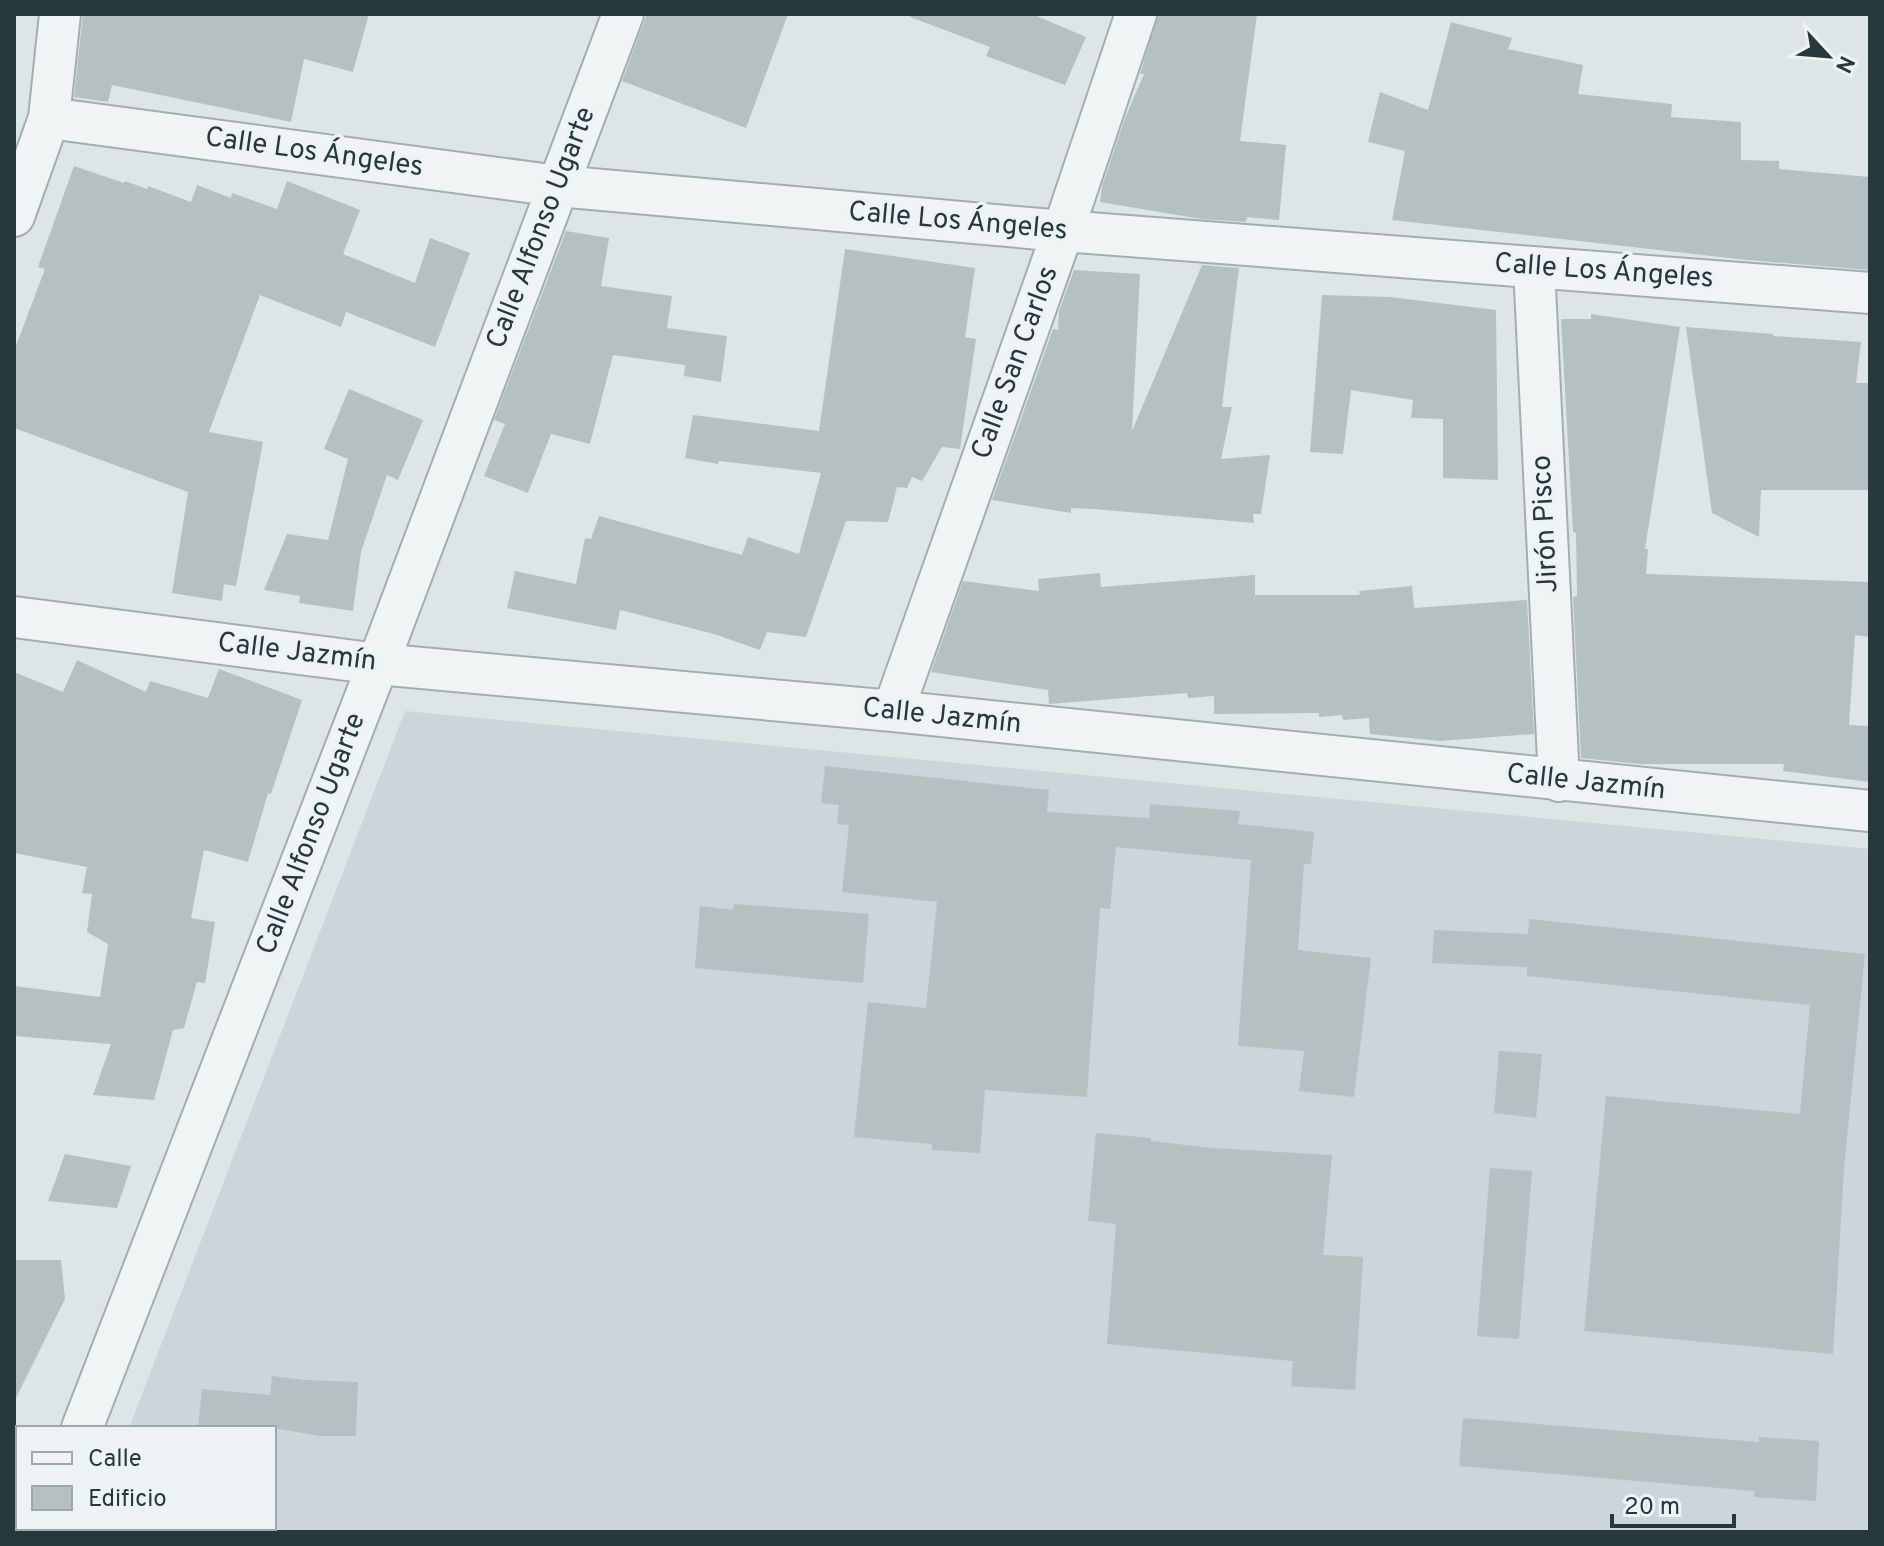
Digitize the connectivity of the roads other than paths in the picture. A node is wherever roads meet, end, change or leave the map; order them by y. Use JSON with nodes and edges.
{"nodes":[{"id":1,"x":60,"y":14,"type":"edge"},
{"id":2,"x":623,"y":14,"type":"edge"},
{"id":3,"x":1136,"y":14,"type":"edge"},
{"id":4,"x":49,"y":118,"type":"junction"},
{"id":5,"x":558,"y":186,"type":"junction"},
{"id":6,"x":14,"y":216,"type":"edge"},
{"id":7,"x":1063,"y":231,"type":"junction"},
{"id":8,"x":1534,"y":267,"type":"junction"},
{"id":9,"x":1870,"y":293,"type":"edge"},
{"id":10,"x":14,"y":617,"type":"edge"},
{"id":11,"x":378,"y":664,"type":"junction"},
{"id":12,"x":893,"y":711,"type":"junction"},
{"id":13,"x":1559,"y":781,"type":"junction"},
{"id":14,"x":1870,"y":811,"type":"edge"},
{"id":15,"x":83,"y":1426,"type":"edge"}],
"edges":[{"from":1,"to":4,"type":"street"},
{"from":2,"to":5,"type":"street","name":"Calle Alfonso Ugarte"},
{"from":3,"to":7,"type":"street","name":"Calle San Carlos"},
{"from":4,"to":5,"type":"street","name":"Calle Los Ángeles"},
{"from":4,"to":6,"type":"street"},
{"from":5,"to":7,"type":"street","name":"Calle Los Ángeles"},
{"from":5,"to":11,"type":"street","name":"Calle Alfonso Ugarte"},
{"from":7,"to":8,"type":"street","name":"Calle Los Ángeles"},
{"from":7,"to":12,"type":"street","name":"Calle San Carlos"},
{"from":8,"to":9,"type":"street","name":"Calle Los Ángeles"},
{"from":8,"to":13,"type":"street","name":"Jirón Pisco"},
{"from":10,"to":11,"type":"street","name":"Calle Jazmín"},
{"from":11,"to":12,"type":"street","name":"Calle Jazmín"},
{"from":11,"to":15,"type":"street","name":"Calle Alfonso Ugarte"},
{"from":12,"to":13,"type":"street","name":"Calle Jazmín"},
{"from":13,"to":14,"type":"street","name":"Calle Jazmín"}]}
